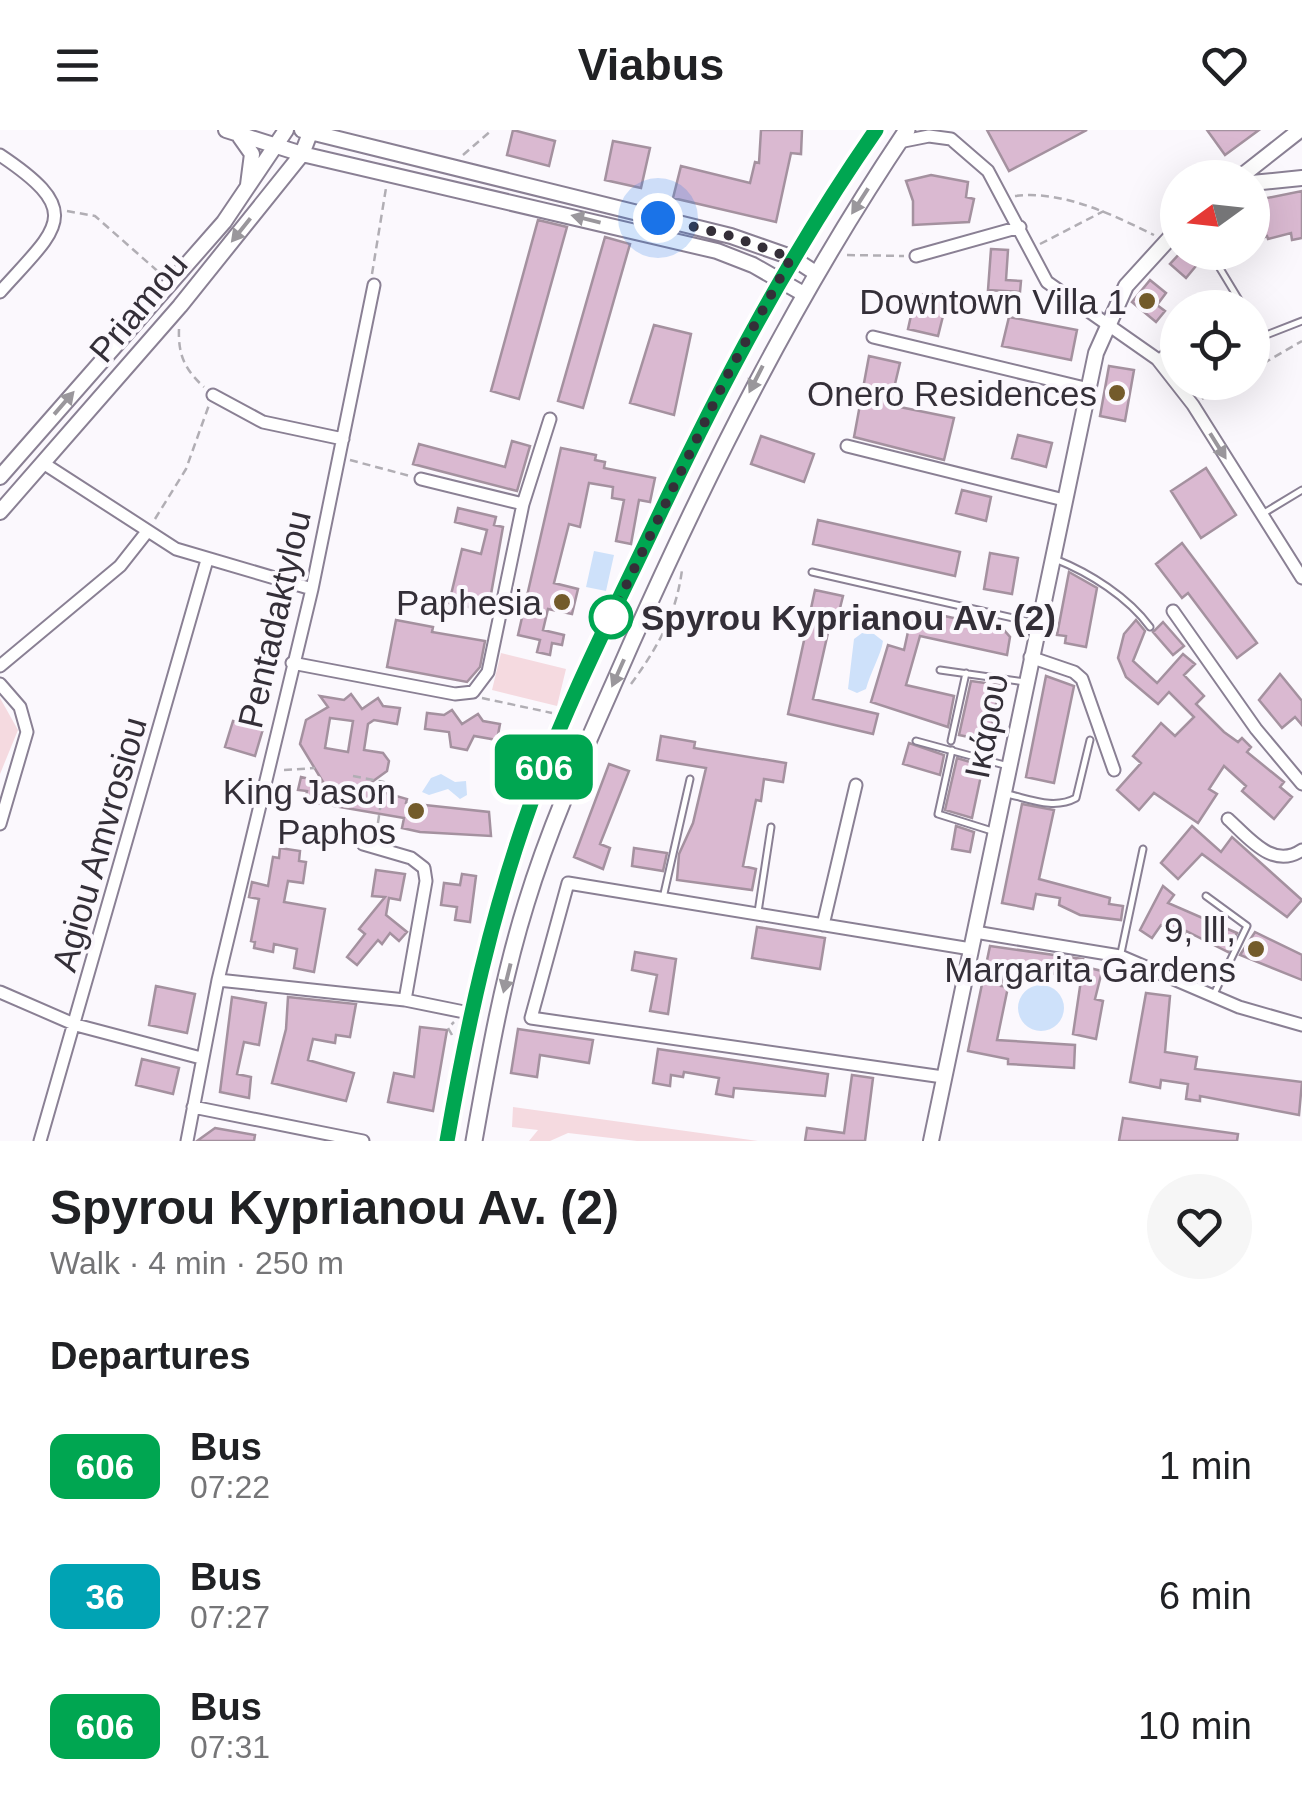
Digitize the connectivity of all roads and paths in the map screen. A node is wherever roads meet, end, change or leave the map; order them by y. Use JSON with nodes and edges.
{"nodes":[{"id":1,"x":286,"y":130,"type":"edge"},
{"id":2,"x":492,"y":130,"type":"edge"},
{"id":3,"x":876,"y":130,"type":"edge"},
{"id":4,"x":1300,"y":130,"type":"edge"},
{"id":5,"x":306,"y":131,"type":"edge"},
{"id":6,"x":231,"y":132,"type":"edge"},
{"id":7,"x":948,"y":134,"type":"edge"},
{"id":8,"x":903,"y":136,"type":"edge"},
{"id":9,"x":279,"y":147,"type":"junction"},
{"id":10,"x":302,"y":154,"type":"junction"},
{"id":11,"x":0,"y":155,"type":"edge"},
{"id":12,"x":1262,"y":160,"type":"edge"},
{"id":13,"x":451,"y":166,"type":"junction"},
{"id":14,"x":390,"y":172,"type":"junction"},
{"id":15,"x":1302,"y":178,"type":"edge"},
{"id":16,"x":1270,"y":181,"type":"edge"},
{"id":17,"x":246,"y":196,"type":"junction"},
{"id":18,"x":1004,"y":197,"type":"junction"},
{"id":19,"x":56,"y":209,"type":"junction"},
{"id":20,"x":1105,"y":211,"type":"junction"},
{"id":21,"x":1020,"y":227,"type":"junction"},
{"id":22,"x":1160,"y":238,"type":"edge"},
{"id":23,"x":1160,"y":246,"type":"edge"},
{"id":24,"x":846,"y":247,"type":"dead end"},
{"id":25,"x":1030,"y":249,"type":"junction"},
{"id":26,"x":916,"y":256,"type":"joint"},
{"id":27,"x":791,"y":258,"type":"junction"},
{"id":28,"x":814,"y":272,"type":"junction"},
{"id":29,"x":779,"y":278,"type":"junction"},
{"id":30,"x":171,"y":283,"type":"junction"},
{"id":31,"x":374,"y":285,"type":"joint"},
{"id":32,"x":0,"y":292,"type":"edge"},
{"id":33,"x":802,"y":293,"type":"junction"},
{"id":34,"x":180,"y":306,"type":"junction"},
{"id":35,"x":1302,"y":322,"type":"edge"},
{"id":36,"x":1107,"y":324,"type":"junction"},
{"id":37,"x":1270,"y":334,"type":"edge"},
{"id":38,"x":873,"y":337,"type":"dead end"},
{"id":39,"x":1302,"y":342,"type":"edge"},
{"id":40,"x":1160,"y":356,"type":"edge"},
{"id":41,"x":1157,"y":359,"type":"junction"},
{"id":42,"x":1270,"y":360,"type":"edge"},
{"id":43,"x":1090,"y":388,"type":"junction"},
{"id":44,"x":213,"y":395,"type":"junction"},
{"id":45,"x":1201,"y":400,"type":"edge"},
{"id":46,"x":1193,"y":405,"type":"junction"},
{"id":47,"x":550,"y":419,"type":"dead end"},
{"id":48,"x":343,"y":440,"type":"junction"},
{"id":49,"x":847,"y":446,"type":"dead end"},
{"id":50,"x":340,"y":457,"type":"junction"},
{"id":51,"x":44,"y":463,"type":"junction"},
{"id":52,"x":0,"y":477,"type":"edge"},
{"id":53,"x":420,"y":479,"type":"joint"},
{"id":54,"x":1302,"y":490,"type":"edge"},
{"id":55,"x":1064,"y":500,"type":"junction"},
{"id":56,"x":522,"y":504,"type":"junction"},
{"id":57,"x":0,"y":512,"type":"edge"},
{"id":58,"x":1261,"y":515,"type":"junction"},
{"id":59,"x":146,"y":534,"type":"junction"},
{"id":60,"x":1052,"y":558,"type":"junction"},
{"id":61,"x":207,"y":560,"type":"junction"},
{"id":62,"x":683,"y":563,"type":"dead end"},
{"id":63,"x":812,"y":572,"type":"dead end"},
{"id":64,"x":1302,"y":578,"type":"edge"},
{"id":65,"x":312,"y":589,"type":"junction"},
{"id":66,"x":1174,"y":611,"type":"dead end"},
{"id":67,"x":1038,"y":624,"type":"junction"},
{"id":68,"x":1150,"y":627,"type":"dead end"},
{"id":69,"x":1030,"y":657,"type":"junction"},
{"id":70,"x":292,"y":663,"type":"junction"},
{"id":71,"x":0,"y":666,"type":"edge"},
{"id":72,"x":940,"y":670,"type":"dead end"},
{"id":73,"x":966,"y":673,"type":"junction"},
{"id":74,"x":1025,"y":682,"type":"junction"},
{"id":75,"x":0,"y":684,"type":"edge"},
{"id":76,"x":473,"y":692,"type":"junction"},
{"id":77,"x":622,"y":696,"type":"dead end"},
{"id":78,"x":565,"y":715,"type":"junction"},
{"id":79,"x":1090,"y":740,"type":"dead end"},
{"id":80,"x":916,"y":741,"type":"dead end"},
{"id":81,"x":951,"y":741,"type":"dead end"},
{"id":82,"x":952,"y":750,"type":"junction"},
{"id":83,"x":1008,"y":766,"type":"junction"},
{"id":84,"x":267,"y":768,"type":"junction"},
{"id":85,"x":314,"y":768,"type":"dead end"},
{"id":86,"x":1114,"y":770,"type":"dead end"},
{"id":87,"x":353,"y":776,"type":"dead end"},
{"id":88,"x":690,"y":778,"type":"dead end"},
{"id":89,"x":1302,"y":784,"type":"edge"},
{"id":90,"x":856,"y":786,"type":"dead end"},
{"id":91,"x":1003,"y":792,"type":"junction"},
{"id":92,"x":1228,"y":820,"type":"dead end"},
{"id":93,"x":0,"y":824,"type":"edge"},
{"id":94,"x":771,"y":828,"type":"dead end"},
{"id":95,"x":995,"y":832,"type":"junction"},
{"id":96,"x":369,"y":845,"type":"joint"},
{"id":97,"x":1144,"y":850,"type":"dead end"},
{"id":98,"x":1302,"y":850,"type":"edge"},
{"id":99,"x":1206,"y":896,"type":"dead end"},
{"id":100,"x":662,"y":900,"type":"junction"},
{"id":101,"x":758,"y":914,"type":"junction"},
{"id":102,"x":824,"y":925,"type":"junction"},
{"id":103,"x":974,"y":932,"type":"junction"},
{"id":104,"x":971,"y":948,"type":"junction"},
{"id":105,"x":1120,"y":956,"type":"junction"},
{"id":106,"x":218,"y":980,"type":"junction"},
{"id":107,"x":0,"y":992,"type":"edge"},
{"id":108,"x":1214,"y":994,"type":"junction"},
{"id":109,"x":405,"y":1000,"type":"junction"},
{"id":110,"x":469,"y":1013,"type":"junction"},
{"id":111,"x":76,"y":1025,"type":"junction"},
{"id":112,"x":1302,"y":1025,"type":"edge"},
{"id":113,"x":201,"y":1058,"type":"junction"},
{"id":114,"x":943,"y":1077,"type":"junction"},
{"id":115,"x":193,"y":1108,"type":"junction"},
{"id":116,"x":40,"y":1141,"type":"edge"},
{"id":117,"x":187,"y":1141,"type":"edge"},
{"id":118,"x":363,"y":1141,"type":"edge"},
{"id":119,"x":447,"y":1141,"type":"edge"},
{"id":120,"x":474,"y":1141,"type":"edge"},
{"id":121,"x":931,"y":1141,"type":"edge"}],
"edges":[{"from":1,"to":9,"type":"street","name":"Priamou"},
{"from":2,"to":13,"type":"path"},
{"from":3,"to":27,"type":"main road"},
{"from":4,"to":12,"type":"street"},
{"from":5,"to":10,"type":"street","name":"Priamou"},
{"from":5,"to":13,"type":"street"},
{"from":6,"to":9,"type":"street"},
{"from":6,"to":17,"type":"street"},
{"from":7,"to":8,"type":"street"},
{"from":7,"to":18,"type":"street"},
{"from":8,"to":28,"type":"main road","one_way":true},
{"from":9,"to":10,"type":"street"},
{"from":9,"to":17,"type":"street","name":"Priamou"},
{"from":10,"to":14,"type":"street"},
{"from":10,"to":34,"type":"street","name":"Priamou","one_way":true},
{"from":11,"to":19,"type":"street"},
{"from":13,"to":27,"type":"street"},
{"from":29,"to":14,"type":"street","one_way":true},
{"from":14,"to":31,"type":"path"},
{"from":15,"to":16,"type":"street"},
{"from":17,"to":30,"type":"street","name":"Priamou"},
{"from":18,"to":20,"type":"path"},
{"from":18,"to":21,"type":"street"},
{"from":19,"to":30,"type":"path"},
{"from":19,"to":32,"type":"street"},
{"from":20,"to":22,"type":"path"},
{"from":20,"to":25,"type":"path"},
{"from":21,"to":25,"type":"street"},
{"from":21,"to":26,"type":"street"},
{"from":23,"to":36,"type":"street","name":"Ικάρου"},
{"from":24,"to":26,"type":"path"},
{"from":25,"to":36,"type":"street"},
{"from":27,"to":28,"type":"street"},
{"from":27,"to":29,"type":"main road"},
{"from":28,"to":33,"type":"main road"},
{"from":29,"to":33,"type":"street"},
{"from":29,"to":78,"type":"main road"},
{"from":52,"to":30,"type":"street","name":"Priamou","one_way":true},
{"from":31,"to":48,"type":"street","name":"Pentadaktylou"},
{"from":33,"to":120,"type":"main road","one_way":true},
{"from":34,"to":44,"type":"path"},
{"from":34,"to":51,"type":"street","name":"Priamou"},
{"from":35,"to":37,"type":"lane"},
{"from":36,"to":41,"type":"street"},
{"from":36,"to":43,"type":"street","name":"Ικάρου"},
{"from":38,"to":43,"type":"street"},
{"from":39,"to":42,"type":"path"},
{"from":40,"to":41,"type":"lane"},
{"from":41,"to":46,"type":"street"},
{"from":43,"to":55,"type":"street","name":"Ικάρου"},
{"from":44,"to":48,"type":"street"},
{"from":44,"to":59,"type":"path"},
{"from":45,"to":46,"type":"path"},
{"from":46,"to":58,"type":"street","one_way":true},
{"from":47,"to":56,"type":"street"},
{"from":48,"to":50,"type":"street","name":"Pentadaktylou"},
{"from":49,"to":55,"type":"street"},
{"from":50,"to":53,"type":"path"},
{"from":50,"to":65,"type":"street","name":"Pentadaktylou"},
{"from":51,"to":57,"type":"street","name":"Priamou"},
{"from":51,"to":59,"type":"street"},
{"from":53,"to":56,"type":"street"},
{"from":54,"to":58,"type":"lane"},
{"from":55,"to":60,"type":"street","name":"Ικάρου"},
{"from":56,"to":76,"type":"street"},
{"from":58,"to":64,"type":"street"},
{"from":59,"to":61,"type":"street"},
{"from":59,"to":71,"type":"street"},
{"from":60,"to":67,"type":"street","name":"Ικάρου"},
{"from":60,"to":68,"type":"lane"},
{"from":61,"to":65,"type":"street"},
{"from":61,"to":111,"type":"street","name":"Agiou Amvrosiou"},
{"from":62,"to":77,"type":"path"},
{"from":63,"to":67,"type":"lane"},
{"from":65,"to":70,"type":"street","name":"Pentadaktylou"},
{"from":66,"to":89,"type":"street"},
{"from":67,"to":69,"type":"street","name":"Ικάρου"},
{"from":69,"to":74,"type":"street","name":"Ικάρου"},
{"from":69,"to":86,"type":"street"},
{"from":70,"to":76,"type":"street"},
{"from":70,"to":84,"type":"street","name":"Pentadaktylou"},
{"from":72,"to":73,"type":"lane"},
{"from":73,"to":74,"type":"lane"},
{"from":73,"to":81,"type":"lane"},
{"from":74,"to":83,"type":"street","name":"Ικάρου"},
{"from":75,"to":93,"type":"street"},
{"from":76,"to":78,"type":"path"},
{"from":78,"to":110,"type":"main road"},
{"from":79,"to":91,"type":"lane"},
{"from":80,"to":82,"type":"lane"},
{"from":82,"to":83,"type":"lane"},
{"from":82,"to":95,"type":"lane"},
{"from":83,"to":91,"type":"street","name":"Ικάρου"},
{"from":84,"to":85,"type":"path"},
{"from":84,"to":106,"type":"street","name":"Pentadaktylou"},
{"from":87,"to":96,"type":"path"},
{"from":88,"to":100,"type":"lane"},
{"from":90,"to":102,"type":"street"},
{"from":91,"to":95,"type":"street","name":"Ικάρου"},
{"from":92,"to":98,"type":"street"},
{"from":94,"to":101,"type":"lane"},
{"from":95,"to":103,"type":"street","name":"Ικάρου"},
{"from":96,"to":109,"type":"street"},
{"from":97,"to":105,"type":"lane"},
{"from":99,"to":108,"type":"lane"},
{"from":100,"to":101,"type":"street"},
{"from":100,"to":114,"type":"street"},
{"from":101,"to":102,"type":"street"},
{"from":102,"to":104,"type":"street"},
{"from":103,"to":104,"type":"street","name":"Ικάρου"},
{"from":103,"to":105,"type":"street"},
{"from":104,"to":114,"type":"street","name":"Ικάρου"},
{"from":105,"to":108,"type":"street"},
{"from":106,"to":109,"type":"street"},
{"from":106,"to":113,"type":"street","name":"Pentadaktylou"},
{"from":107,"to":111,"type":"street"},
{"from":108,"to":112,"type":"street"},
{"from":109,"to":110,"type":"street"},
{"from":110,"to":119,"type":"main road"},
{"from":111,"to":113,"type":"street"},
{"from":111,"to":116,"type":"street","name":"Agiou Amvrosiou"},
{"from":113,"to":115,"type":"street","name":"Pentadaktylou"},
{"from":114,"to":121,"type":"street","name":"Ικάρου"},
{"from":115,"to":117,"type":"street","name":"Pentadaktylou"},
{"from":115,"to":118,"type":"street"}]}
